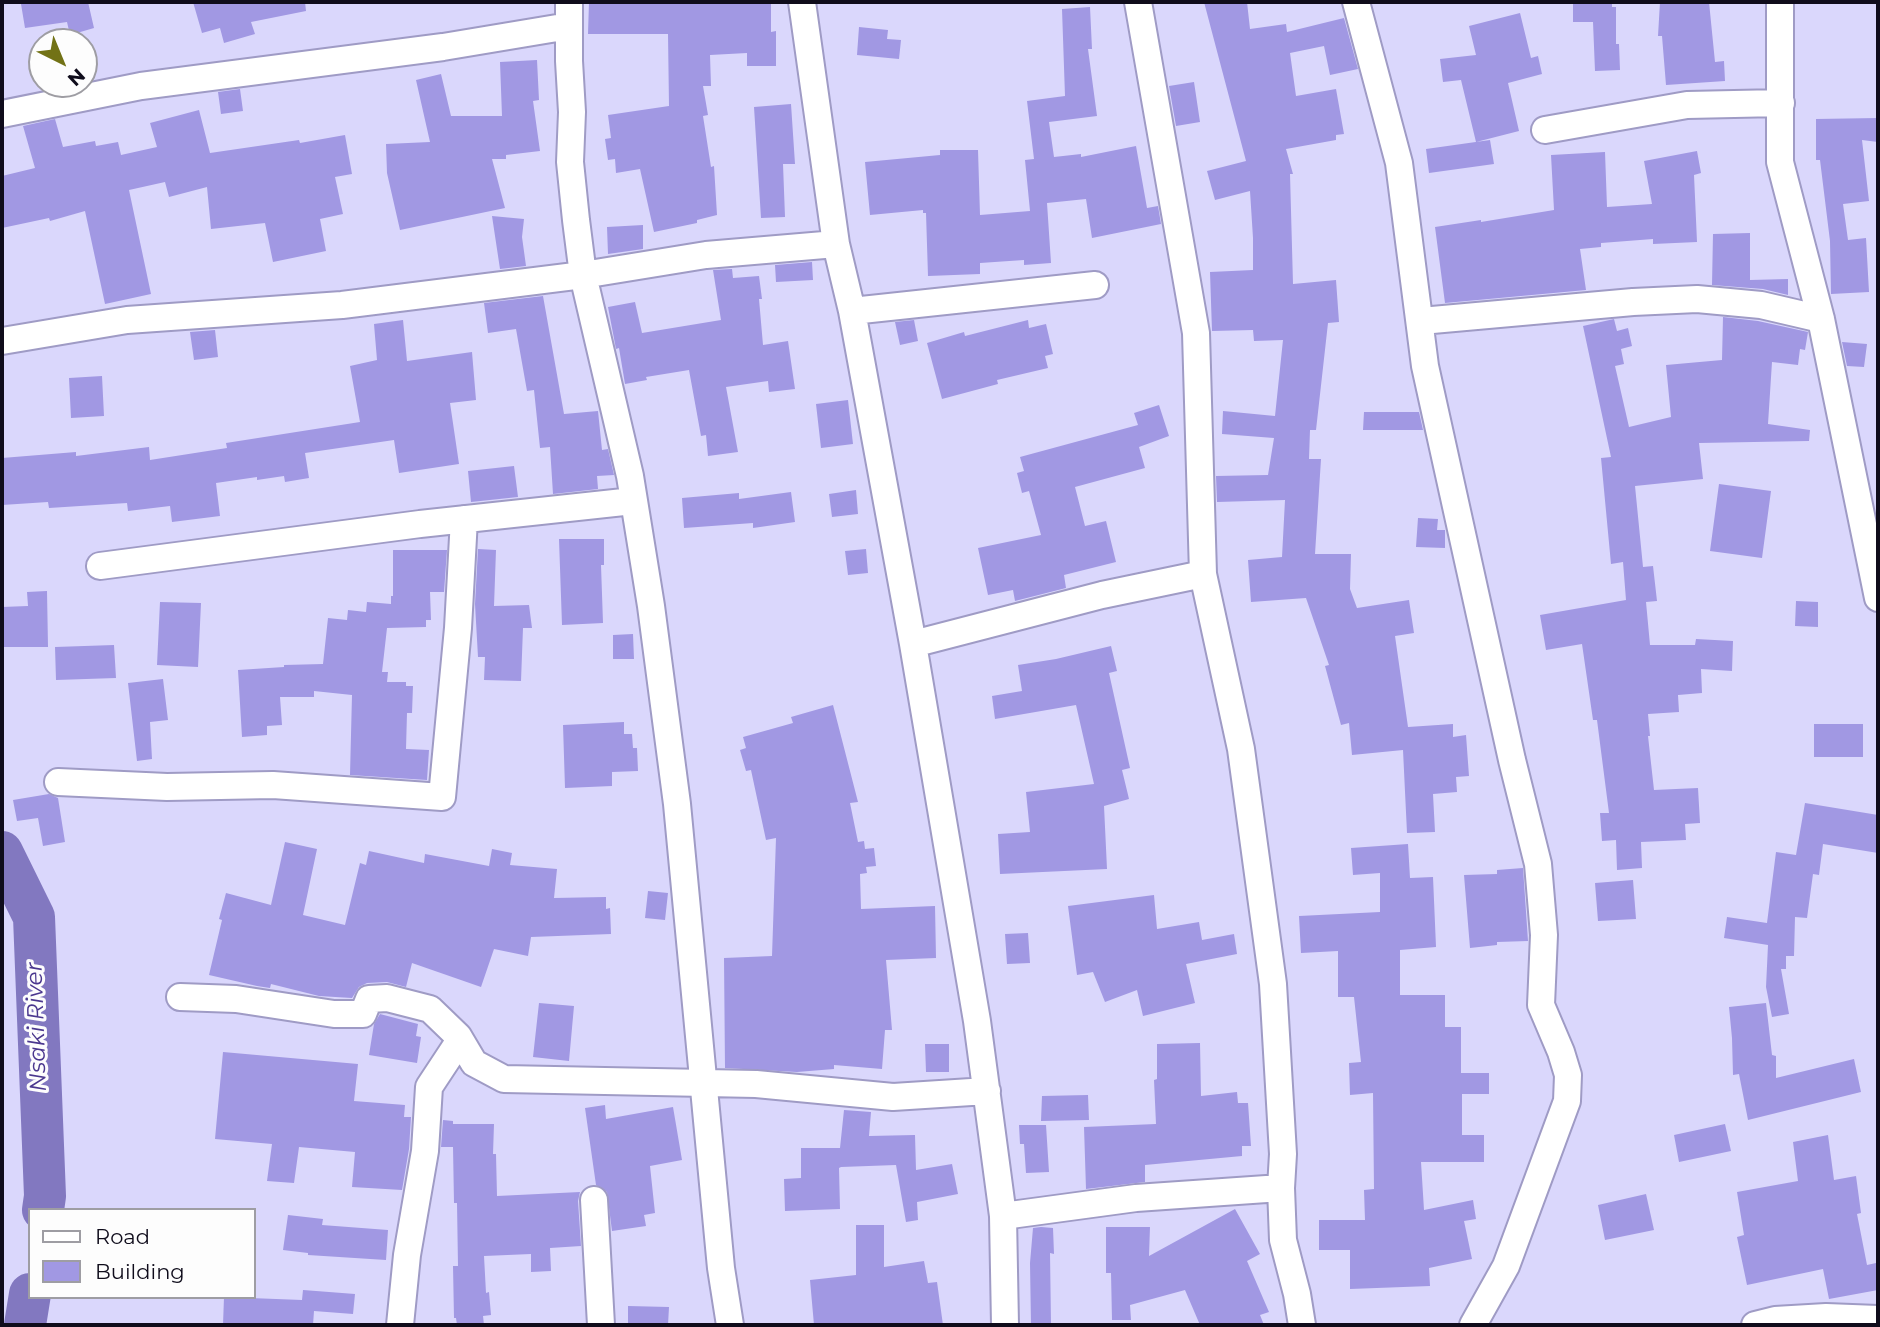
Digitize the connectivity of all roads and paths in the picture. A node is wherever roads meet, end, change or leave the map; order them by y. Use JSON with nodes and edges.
{"nodes":[{"id":1,"x":802,"y":2,"type":"edge"},
{"id":2,"x":1138,"y":2,"type":"edge"},
{"id":3,"x":1356,"y":2,"type":"edge"},
{"id":4,"x":1780,"y":2,"type":"edge"},
{"id":5,"x":569,"y":14,"type":"edge"},
{"id":6,"x":1781,"y":103,"type":"junction"},
{"id":7,"x":2,"y":114,"type":"edge"},
{"id":8,"x":1545,"y":130,"type":"dead end"},
{"id":9,"x":836,"y":244,"type":"junction"},
{"id":10,"x":583,"y":275,"type":"junction"},
{"id":11,"x":1095,"y":285,"type":"dead end"},
{"id":12,"x":852,"y":311,"type":"junction"},
{"id":13,"x":1821,"y":319,"type":"junction"},
{"id":14,"x":1421,"y":321,"type":"junction"},
{"id":15,"x":2,"y":341,"type":"edge"},
{"id":16,"x":633,"y":501,"type":"junction"},
{"id":17,"x":1878,"y":501,"type":"edge"},
{"id":18,"x":464,"y":519,"type":"junction"},
{"id":19,"x":1867,"y":534,"type":"junction"},
{"id":20,"x":100,"y":566,"type":"dead end"},
{"id":21,"x":1203,"y":574,"type":"junction"},
{"id":22,"x":1878,"y":598,"type":"edge"},
{"id":23,"x":913,"y":644,"type":"junction"},
{"id":24,"x":58,"y":782,"type":"dead end"},
{"id":25,"x":180,"y":997,"type":"dead end"},
{"id":26,"x":460,"y":1040,"type":"junction"},
{"id":27,"x":702,"y":1084,"type":"junction"},
{"id":28,"x":987,"y":1091,"type":"junction"},
{"id":29,"x":1281,"y":1188,"type":"junction"},
{"id":30,"x":594,"y":1200,"type":"dead end"},
{"id":31,"x":1003,"y":1216,"type":"junction"},
{"id":32,"x":1878,"y":1319,"type":"edge"},
{"id":33,"x":400,"y":1325,"type":"edge"},
{"id":34,"x":601,"y":1325,"type":"edge"},
{"id":35,"x":730,"y":1325,"type":"edge"},
{"id":36,"x":1005,"y":1325,"type":"edge"},
{"id":37,"x":1302,"y":1325,"type":"edge"},
{"id":38,"x":1472,"y":1325,"type":"edge"},
{"id":39,"x":1755,"y":1325,"type":"edge"}],
"edges":[{"from":1,"to":9,"type":"street"},
{"from":2,"to":21,"type":"street"},
{"from":3,"to":14,"type":"street"},
{"from":4,"to":6,"type":"street"},
{"from":5,"to":7,"type":"street"},
{"from":5,"to":10,"type":"street"},
{"from":6,"to":8,"type":"street"},
{"from":6,"to":13,"type":"street"},
{"from":9,"to":10,"type":"street"},
{"from":9,"to":12,"type":"street"},
{"from":10,"to":15,"type":"street"},
{"from":10,"to":16,"type":"street"},
{"from":11,"to":12,"type":"street"},
{"from":12,"to":23,"type":"street"},
{"from":13,"to":14,"type":"street"},
{"from":13,"to":19,"type":"street"},
{"from":14,"to":38,"type":"street"},
{"from":16,"to":18,"type":"street"},
{"from":16,"to":27,"type":"street"},
{"from":17,"to":19,"type":"street"},
{"from":18,"to":20,"type":"street"},
{"from":18,"to":24,"type":"street"},
{"from":19,"to":22,"type":"street"},
{"from":21,"to":23,"type":"street"},
{"from":21,"to":29,"type":"street"},
{"from":23,"to":28,"type":"street"},
{"from":25,"to":26,"type":"street"},
{"from":26,"to":27,"type":"street"},
{"from":26,"to":33,"type":"street"},
{"from":27,"to":28,"type":"street"},
{"from":27,"to":35,"type":"street"},
{"from":28,"to":31,"type":"street"},
{"from":29,"to":31,"type":"street"},
{"from":29,"to":37,"type":"street"},
{"from":30,"to":34,"type":"street"},
{"from":31,"to":36,"type":"street"},
{"from":32,"to":39,"type":"street"}]}
